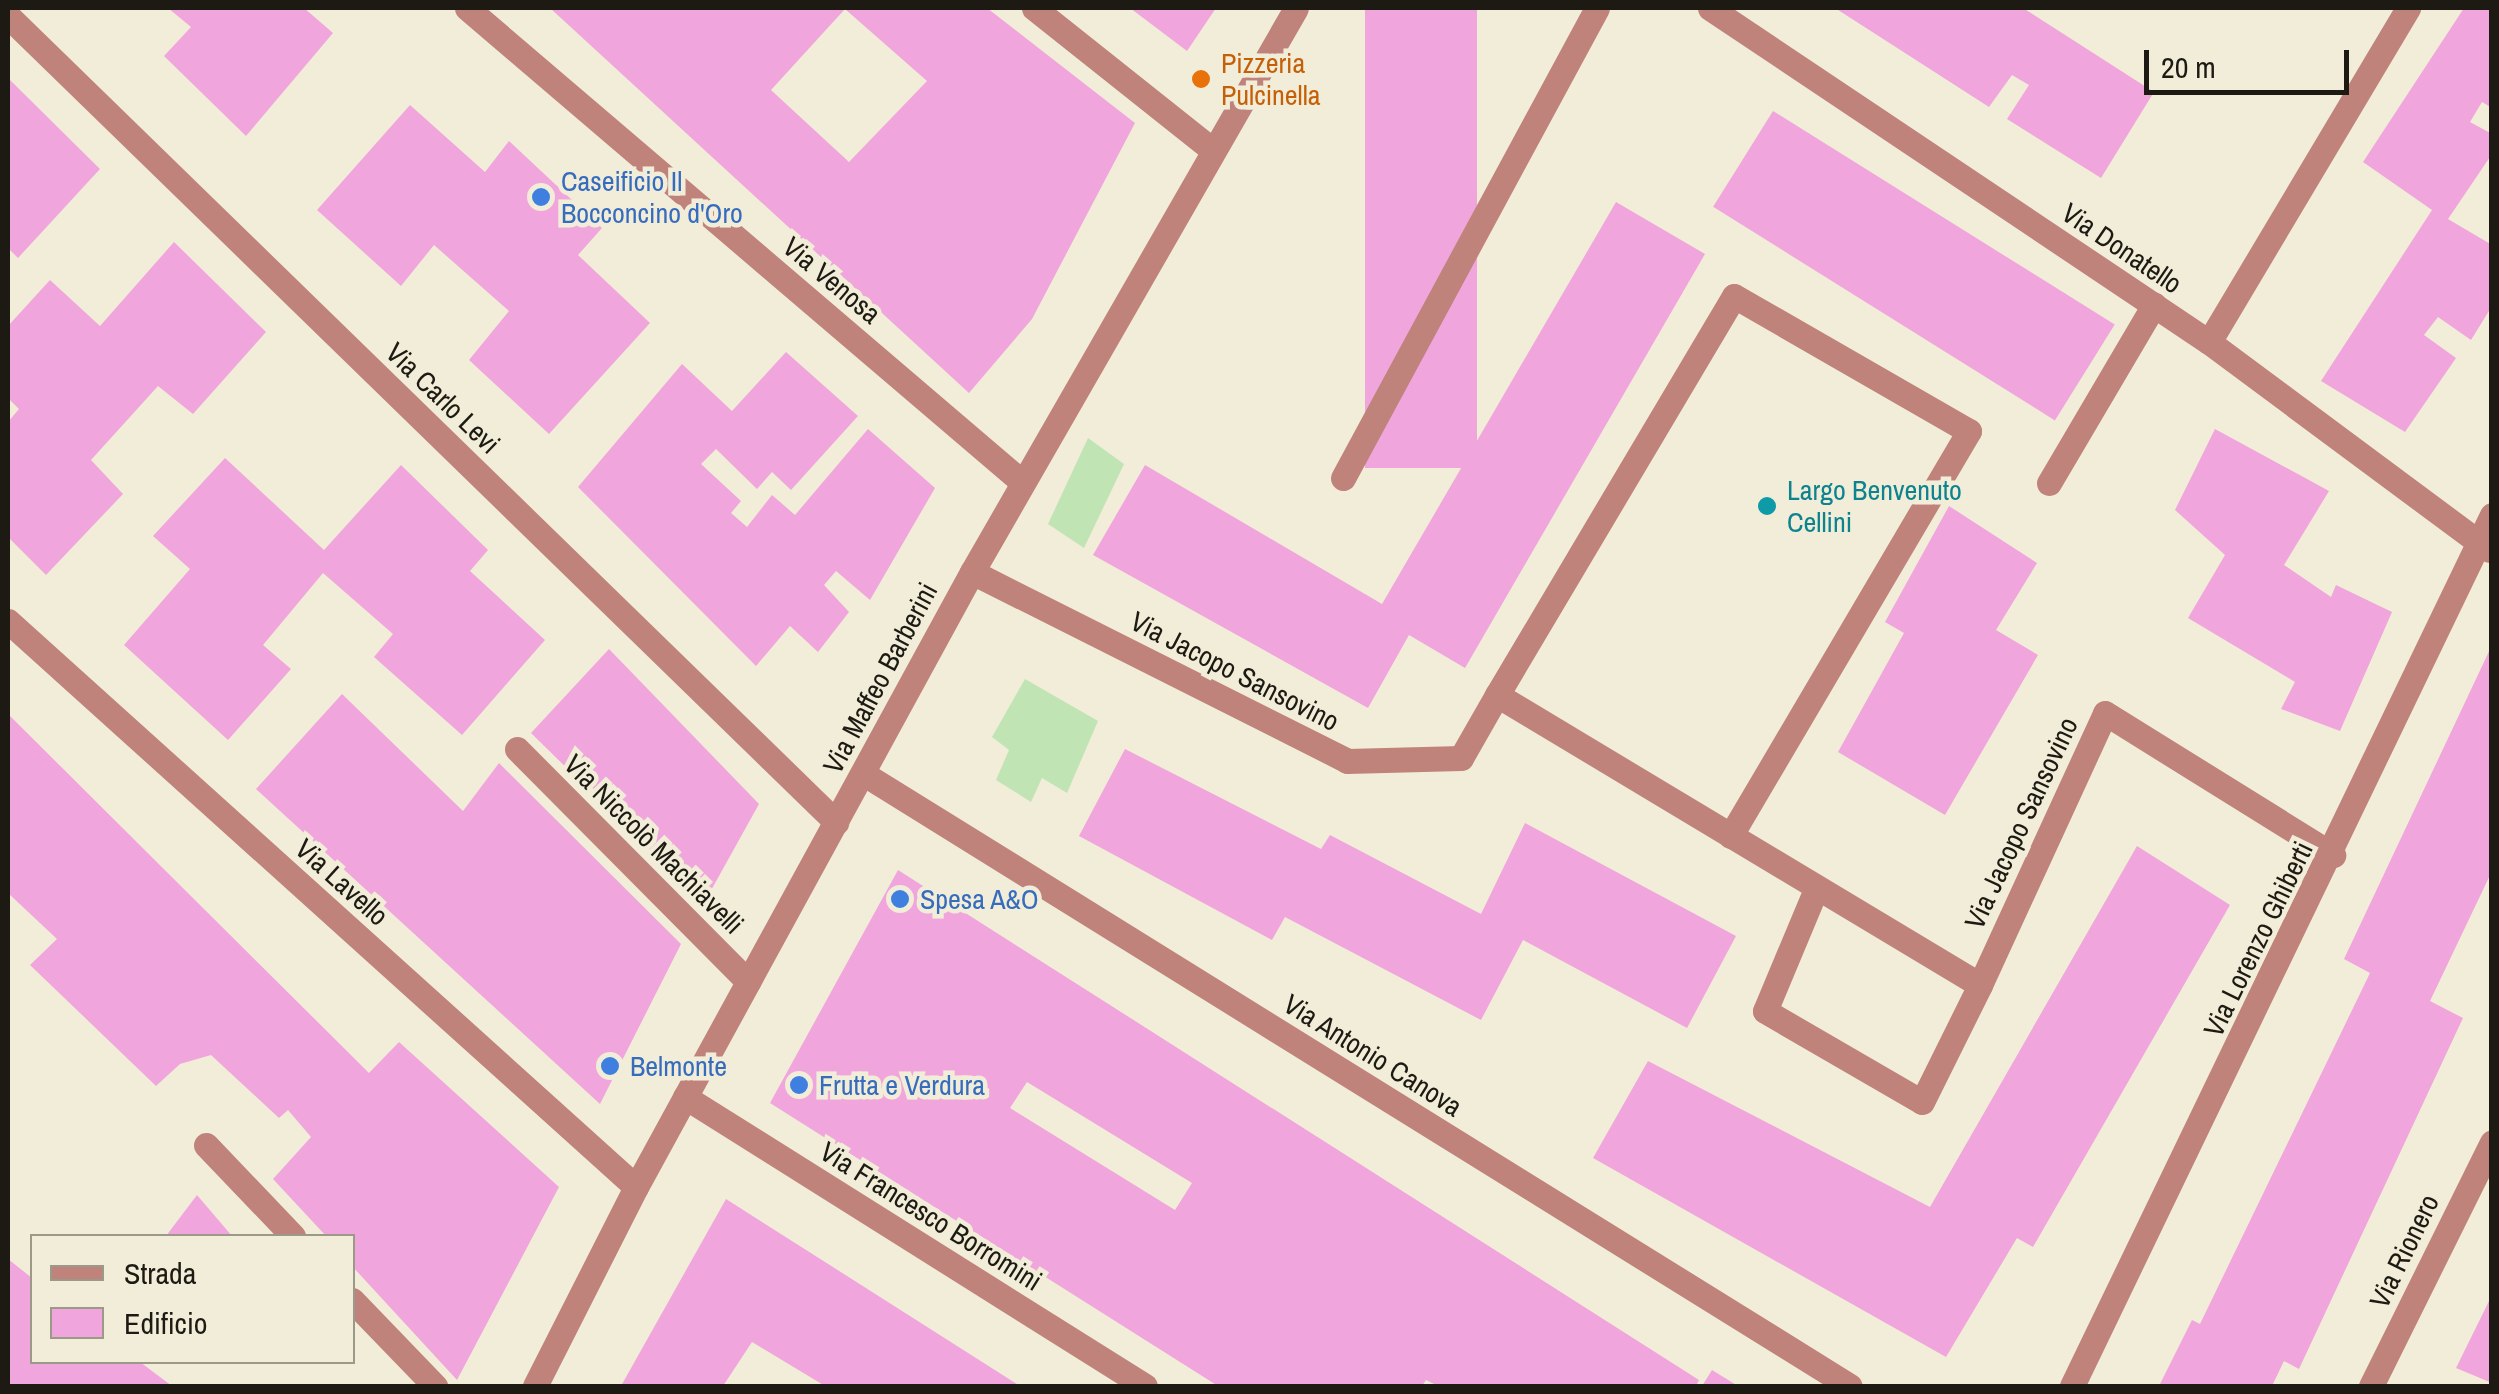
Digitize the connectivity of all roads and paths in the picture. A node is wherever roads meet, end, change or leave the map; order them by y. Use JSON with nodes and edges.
{"nodes":[{"id":1,"x":467,"y":8,"type":"edge"},
{"id":2,"x":1034,"y":8,"type":"edge"},
{"id":3,"x":1296,"y":8,"type":"edge"},
{"id":4,"x":1597,"y":8,"type":"edge"},
{"id":5,"x":1710,"y":8,"type":"edge"},
{"id":6,"x":2408,"y":8,"type":"edge"},
{"id":7,"x":8,"y":16,"type":"edge"},
{"id":8,"x":1210,"y":148,"type":"junction"},
{"id":9,"x":2154,"y":305,"type":"junction"},
{"id":10,"x":2209,"y":342,"type":"junction"},
{"id":11,"x":1343,"y":478,"type":"dead end"},
{"id":12,"x":1022,"y":482,"type":"junction"},
{"id":13,"x":2049,"y":482,"type":"dead end"},
{"id":14,"x":2492,"y":515,"type":"edge"},
{"id":15,"x":2484,"y":547,"type":"edge"},
{"id":16,"x":972,"y":572,"type":"junction"},
{"id":17,"x":8,"y":621,"type":"edge"},
{"id":18,"x":1498,"y":695,"type":"junction"},
{"id":19,"x":517,"y":749,"type":"dead end"},
{"id":20,"x":864,"y":774,"type":"junction"},
{"id":21,"x":836,"y":822,"type":"junction"},
{"id":22,"x":1730,"y":836,"type":"junction"},
{"id":23,"x":2333,"y":855,"type":"junction"},
{"id":24,"x":1816,"y":888,"type":"junction"},
{"id":25,"x":748,"y":982,"type":"junction"},
{"id":26,"x":1980,"y":984,"type":"junction"},
{"id":27,"x":685,"y":1097,"type":"junction"},
{"id":28,"x":2492,"y":1142,"type":"edge"},
{"id":29,"x":206,"y":1145,"type":"dead end"},
{"id":30,"x":636,"y":1187,"type":"junction"},
{"id":31,"x":291,"y":1234,"type":"edge"},
{"id":32,"x":355,"y":1303,"type":"edge"},
{"id":33,"x":435,"y":1386,"type":"edge"},
{"id":34,"x":535,"y":1386,"type":"edge"},
{"id":35,"x":1145,"y":1386,"type":"edge"},
{"id":36,"x":1850,"y":1386,"type":"edge"},
{"id":37,"x":2072,"y":1386,"type":"edge"},
{"id":38,"x":2372,"y":1386,"type":"edge"}],
"edges":[{"from":1,"to":12,"type":"street","name":"Via Venosa"},
{"from":2,"to":8,"type":"street"},
{"from":3,"to":8,"type":"street","name":"Via Maffeo Barberini"},
{"from":4,"to":11,"type":"street"},
{"from":5,"to":9,"type":"street","name":"Via Donatello"},
{"from":6,"to":10,"type":"street"},
{"from":7,"to":21,"type":"street","name":"Via Carlo Levi"},
{"from":8,"to":12,"type":"street","name":"Via Maffeo Barberini"},
{"from":9,"to":10,"type":"street","name":"Via Donatello"},
{"from":9,"to":13,"type":"street"},
{"from":10,"to":15,"type":"street","name":"Via Donatello"},
{"from":12,"to":16,"type":"street","name":"Via Maffeo Barberini"},
{"from":14,"to":15,"type":"street","name":"Via Lorenzo Ghiberti"},
{"from":15,"to":23,"type":"street","name":"Via Lorenzo Ghiberti"},
{"from":16,"to":18,"type":"street","name":"Via Jacopo Sansovino"},
{"from":16,"to":20,"type":"street","name":"Via Maffeo Barberini"},
{"from":17,"to":30,"type":"street","name":"Via Lavello"},
{"from":18,"to":22,"type":"street"},
{"from":18,"to":22,"type":"street"},
{"from":19,"to":25,"type":"street","name":"Via Niccolò Machiavelli"},
{"from":20,"to":21,"type":"street","name":"Via Maffeo Barberini"},
{"from":20,"to":36,"type":"street","name":"Via Antonio Canova"},
{"from":21,"to":25,"type":"street","name":"Via Maffeo Barberini"},
{"from":22,"to":24,"type":"street"},
{"from":23,"to":26,"type":"street","name":"Via Jacopo Sansovino"},
{"from":23,"to":37,"type":"street","name":"Via Lorenzo Ghiberti"},
{"from":24,"to":26,"type":"street"},
{"from":24,"to":26,"type":"street","name":"Via Jacopo Sansovino"},
{"from":25,"to":27,"type":"street","name":"Via Maffeo Barberini"},
{"from":27,"to":30,"type":"street","name":"Via Maffeo Barberini"},
{"from":27,"to":35,"type":"street","name":"Via Francesco Borromini"},
{"from":28,"to":38,"type":"street","name":"Via Rionero"},
{"from":29,"to":31,"type":"street"},
{"from":30,"to":34,"type":"street","name":"Via Maffeo Barberini"},
{"from":32,"to":33,"type":"street"}]}
